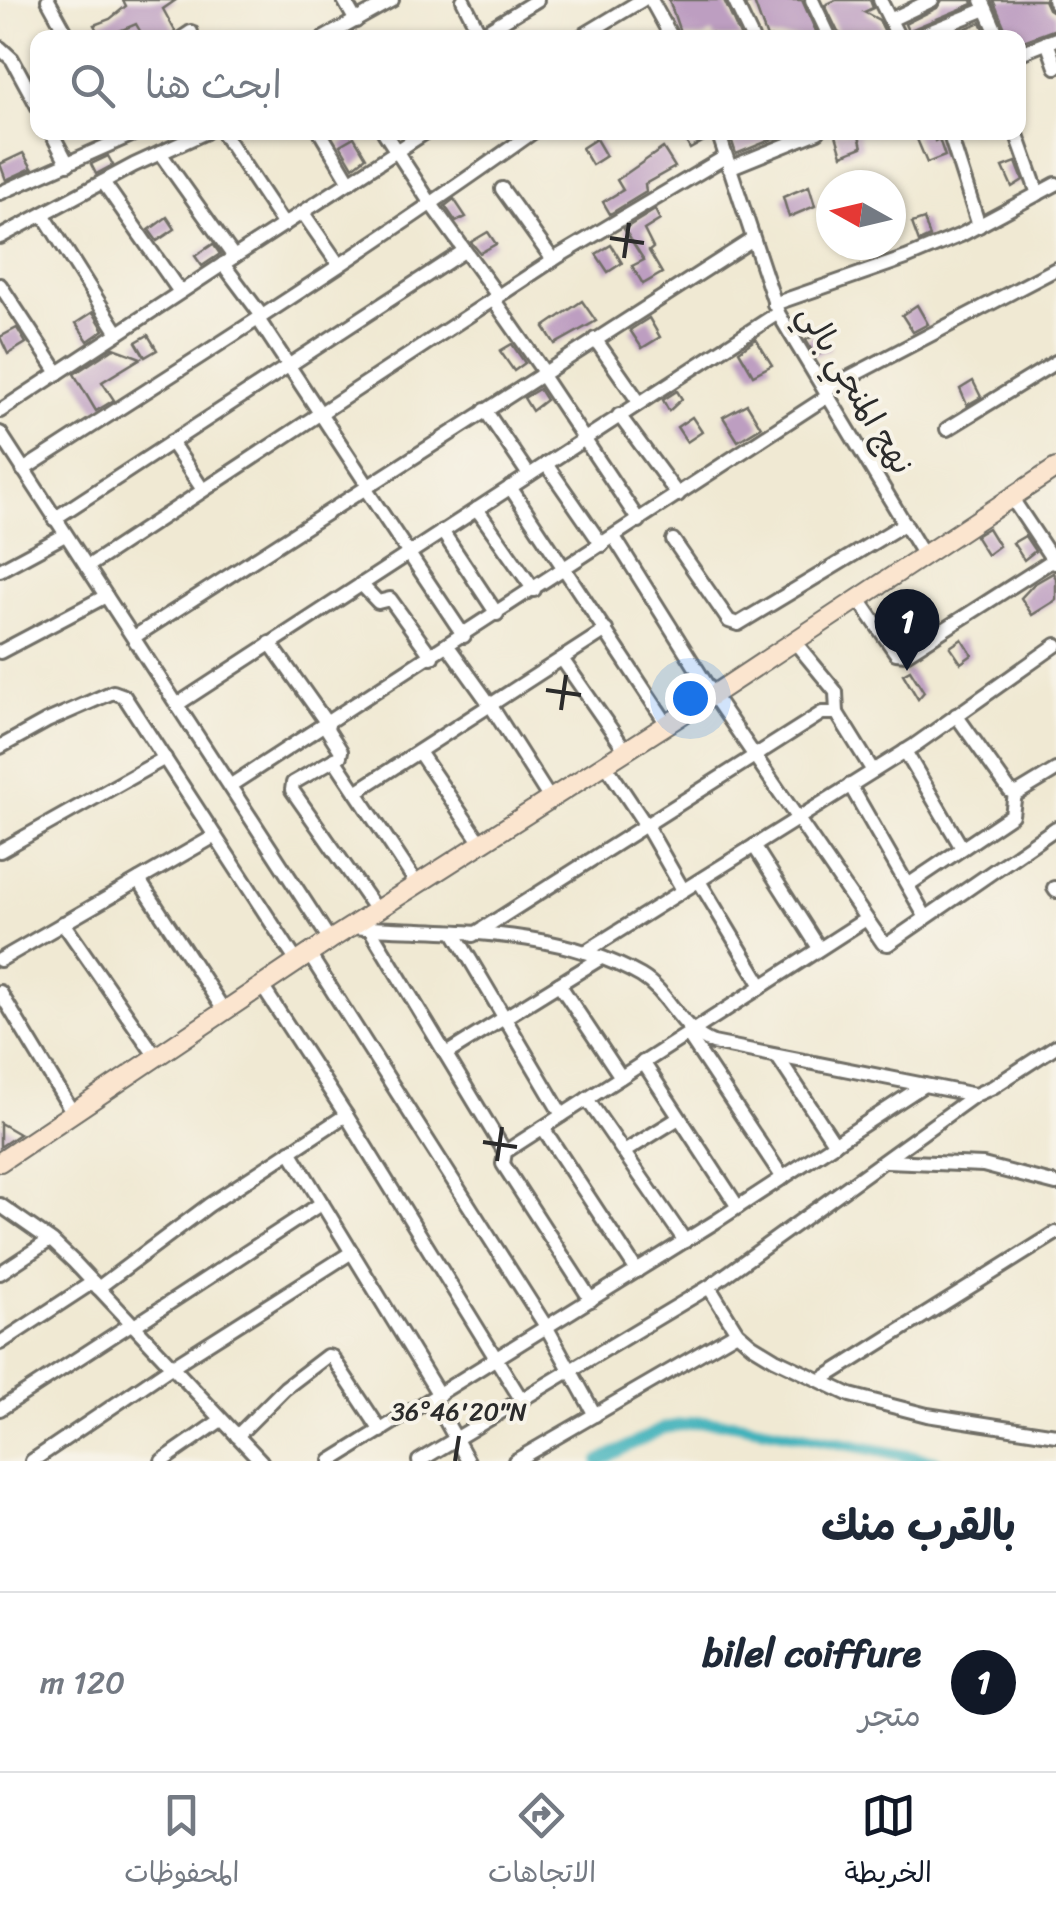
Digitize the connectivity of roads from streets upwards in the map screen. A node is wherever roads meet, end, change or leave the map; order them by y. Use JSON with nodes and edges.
{"nodes":[{"id":1,"x":48,"y":0,"type":"edge"},
{"id":2,"x":344,"y":0,"type":"edge"},
{"id":3,"x":392,"y":0,"type":"edge"},
{"id":4,"x":463,"y":0,"type":"edge"},
{"id":5,"x":537,"y":0,"type":"edge"},
{"id":6,"x":642,"y":0,"type":"edge"},
{"id":7,"x":652,"y":0,"type":"edge"},
{"id":8,"x":734,"y":0,"type":"edge"},
{"id":9,"x":812,"y":0,"type":"edge"},
{"id":10,"x":880,"y":0,"type":"edge"},
{"id":11,"x":932,"y":0,"type":"edge"},
{"id":12,"x":984,"y":5,"type":"edge"},
{"id":13,"x":890,"y":20,"type":"junction"},
{"id":14,"x":356,"y":22,"type":"junction"},
{"id":15,"x":65,"y":30,"type":"edge"},
{"id":16,"x":341,"y":30,"type":"edge"},
{"id":17,"x":476,"y":30,"type":"edge"},
{"id":18,"x":489,"y":30,"type":"edge"},
{"id":19,"x":593,"y":30,"type":"edge"},
{"id":20,"x":668,"y":30,"type":"edge"},
{"id":21,"x":748,"y":30,"type":"edge"},
{"id":22,"x":826,"y":30,"type":"edge"},
{"id":23,"x":895,"y":30,"type":"edge"},
{"id":24,"x":931,"y":30,"type":"edge"},
{"id":25,"x":995,"y":30,"type":"edge"},
{"id":26,"x":1051,"y":40,"type":"edge"},
{"id":27,"x":0,"y":48,"type":"edge"},
{"id":28,"x":1026,"y":51,"type":"edge"},
{"id":29,"x":1056,"y":67,"type":"edge"},
{"id":30,"x":30,"y":93,"type":"edge"},
{"id":31,"x":54,"y":140,"type":"edge"},
{"id":32,"x":118,"y":140,"type":"edge"},
{"id":33,"x":188,"y":140,"type":"edge"},
{"id":34,"x":227,"y":140,"type":"edge"},
{"id":35,"x":325,"y":140,"type":"edge"},
{"id":36,"x":389,"y":140,"type":"edge"},
{"id":37,"x":414,"y":140,"type":"edge"},
{"id":38,"x":522,"y":140,"type":"edge"},
{"id":39,"x":720,"y":140,"type":"edge"},
{"id":40,"x":785,"y":140,"type":"edge"},
{"id":41,"x":952,"y":140,"type":"edge"},
{"id":42,"x":1019,"y":140,"type":"edge"},
{"id":43,"x":396,"y":152,"type":"junction"},
{"id":44,"x":160,"y":153,"type":"junction"},
{"id":45,"x":727,"y":162,"type":"junction"},
{"id":46,"x":68,"y":164,"type":"junction"},
{"id":47,"x":103,"y":182,"type":"junction"},
{"id":48,"x":350,"y":182,"type":"junction"},
{"id":49,"x":1056,"y":184,"type":"edge"},
{"id":50,"x":502,"y":189,"type":"dead end"},
{"id":51,"x":0,"y":193,"type":"edge"},
{"id":52,"x":1038,"y":194,"type":"junction"},
{"id":53,"x":431,"y":204,"type":"junction"},
{"id":54,"x":302,"y":212,"type":"junction"},
{"id":55,"x":43,"y":214,"type":"junction"},
{"id":56,"x":284,"y":224,"type":"junction"},
{"id":57,"x":979,"y":226,"type":"junction"},
{"id":58,"x":0,"y":237,"type":"edge"},
{"id":59,"x":753,"y":239,"type":"junction"},
{"id":60,"x":464,"y":252,"type":"junction"},
{"id":61,"x":228,"y":260,"type":"junction"},
{"id":62,"x":553,"y":260,"type":"junction"},
{"id":63,"x":340,"y":265,"type":"junction"},
{"id":64,"x":1056,"y":268,"type":"edge"},
{"id":65,"x":0,"y":285,"type":"edge"},
{"id":66,"x":180,"y":292,"type":"junction"},
{"id":67,"x":495,"y":297,"type":"junction"},
{"id":68,"x":776,"y":308,"type":"junction"},
{"id":69,"x":260,"y":318,"type":"junction"},
{"id":70,"x":118,"y":333,"type":"junction"},
{"id":71,"x":594,"y":339,"type":"junction"},
{"id":72,"x":1056,"y":362,"type":"edge"},
{"id":73,"x":288,"y":366,"type":"junction"},
{"id":74,"x":58,"y":373,"type":"junction"},
{"id":75,"x":542,"y":373,"type":"junction"},
{"id":76,"x":827,"y":393,"type":"junction"},
{"id":77,"x":639,"y":402,"type":"junction"},
{"id":78,"x":485,"y":410,"type":"junction"},
{"id":79,"x":0,"y":411,"type":"edge"},
{"id":80,"x":318,"y":414,"type":"junction"},
{"id":81,"x":619,"y":416,"type":"junction"},
{"id":82,"x":947,"y":429,"type":"dead end"},
{"id":83,"x":0,"y":433,"type":"edge"},
{"id":84,"x":583,"y":439,"type":"junction"},
{"id":85,"x":171,"y":442,"type":"junction"},
{"id":86,"x":546,"y":464,"type":"junction"},
{"id":87,"x":1056,"y":468,"type":"edge"},
{"id":88,"x":23,"y":470,"type":"junction"},
{"id":89,"x":529,"y":475,"type":"junction"},
{"id":90,"x":367,"y":487,"type":"junction"},
{"id":91,"x":510,"y":487,"type":"junction"},
{"id":92,"x":203,"y":490,"type":"junction"},
{"id":93,"x":678,"y":495,"type":"junction"},
{"id":94,"x":1011,"y":497,"type":"junction"},
{"id":95,"x":477,"y":509,"type":"junction"},
{"id":96,"x":54,"y":519,"type":"junction"},
{"id":97,"x":639,"y":520,"type":"junction"},
{"id":98,"x":904,"y":524,"type":"junction"},
{"id":99,"x":442,"y":531,"type":"junction"},
{"id":100,"x":65,"y":535,"type":"junction"},
{"id":101,"x":673,"y":540,"type":"dead end"},
{"id":102,"x":608,"y":541,"type":"junction"},
{"id":103,"x":408,"y":554,"type":"junction"},
{"id":104,"x":923,"y":554,"type":"junction"},
{"id":105,"x":1055,"y":561,"type":"edge"},
{"id":106,"x":86,"y":567,"type":"junction"},
{"id":107,"x":566,"y":569,"type":"junction"},
{"id":108,"x":0,"y":570,"type":"edge"},
{"id":109,"x":362,"y":584,"type":"junction"},
{"id":110,"x":534,"y":590,"type":"junction"},
{"id":111,"x":106,"y":596,"type":"junction"},
{"id":112,"x":858,"y":598,"type":"junction"},
{"id":113,"x":498,"y":614,"type":"junction"},
{"id":114,"x":606,"y":630,"type":"junction"},
{"id":115,"x":464,"y":636,"type":"junction"},
{"id":116,"x":134,"y":637,"type":"junction"},
{"id":117,"x":794,"y":640,"type":"junction"},
{"id":118,"x":270,"y":643,"type":"junction"},
{"id":119,"x":1056,"y":645,"type":"edge"},
{"id":120,"x":448,"y":646,"type":"junction"},
{"id":121,"x":0,"y":652,"type":"edge"},
{"id":122,"x":432,"y":656,"type":"junction"},
{"id":123,"x":562,"y":660,"type":"junction"},
{"id":124,"x":712,"y":695,"type":"junction"},
{"id":125,"x":178,"y":704,"type":"junction"},
{"id":126,"x":492,"y":706,"type":"junction"},
{"id":127,"x":837,"y":713,"type":"junction"},
{"id":128,"x":956,"y":715,"type":"junction"},
{"id":129,"x":667,"y":724,"type":"junction"},
{"id":130,"x":326,"y":725,"type":"junction"},
{"id":131,"x":0,"y":746,"type":"edge"},
{"id":132,"x":626,"y":750,"type":"junction"},
{"id":133,"x":419,"y":752,"type":"junction"},
{"id":134,"x":904,"y":752,"type":"junction"},
{"id":135,"x":755,"y":754,"type":"junction"},
{"id":136,"x":164,"y":758,"type":"junction"},
{"id":137,"x":334,"y":759,"type":"junction"},
{"id":138,"x":605,"y":764,"type":"junction"},
{"id":139,"x":1056,"y":770,"type":"edge"},
{"id":140,"x":873,"y":771,"type":"junction"},
{"id":141,"x":231,"y":785,"type":"junction"},
{"id":142,"x":850,"y":786,"type":"junction"},
{"id":143,"x":356,"y":792,"type":"junction"},
{"id":144,"x":1015,"y":794,"type":"junction"},
{"id":145,"x":550,"y":799,"type":"junction"},
{"id":146,"x":798,"y":818,"type":"junction"},
{"id":147,"x":647,"y":827,"type":"junction"},
{"id":148,"x":1056,"y":828,"type":"edge"},
{"id":149,"x":216,"y":836,"type":"junction"},
{"id":150,"x":481,"y":843,"type":"junction"},
{"id":151,"x":754,"y":846,"type":"junction"},
{"id":152,"x":962,"y":848,"type":"junction"},
{"id":153,"x":0,"y":851,"type":"edge"},
{"id":154,"x":139,"y":880,"type":"junction"},
{"id":155,"x":699,"y":881,"type":"junction"},
{"id":156,"x":418,"y":884,"type":"junction"},
{"id":157,"x":908,"y":885,"type":"junction"},
{"id":158,"x":684,"y":890,"type":"junction"},
{"id":159,"x":376,"y":910,"type":"junction"},
{"id":160,"x":925,"y":916,"type":"junction"},
{"id":161,"x":866,"y":919,"type":"junction"},
{"id":162,"x":64,"y":923,"type":"junction"},
{"id":163,"x":349,"y":927,"type":"junction"},
{"id":164,"x":370,"y":929,"type":"junction"},
{"id":165,"x":455,"y":934,"type":"junction"},
{"id":166,"x":473,"y":935,"type":"junction"},
{"id":167,"x":330,"y":940,"type":"junction"},
{"id":168,"x":819,"y":948,"type":"junction"},
{"id":169,"x":586,"y":952,"type":"junction"},
{"id":170,"x":303,"y":958,"type":"junction"},
{"id":171,"x":601,"y":958,"type":"junction"},
{"id":172,"x":0,"y":960,"type":"edge"},
{"id":173,"x":559,"y":984,"type":"junction"},
{"id":174,"x":762,"y":984,"type":"junction"},
{"id":175,"x":262,"y":986,"type":"junction"},
{"id":176,"x":0,"y":992,"type":"edge"},
{"id":177,"x":225,"y":1012,"type":"junction"},
{"id":178,"x":504,"y":1018,"type":"junction"},
{"id":179,"x":689,"y":1032,"type":"junction"},
{"id":180,"x":1056,"y":1046,"type":"edge"},
{"id":181,"x":446,"y":1054,"type":"junction"},
{"id":182,"x":777,"y":1056,"type":"junction"},
{"id":183,"x":157,"y":1058,"type":"junction"},
{"id":184,"x":643,"y":1062,"type":"junction"},
{"id":185,"x":621,"y":1078,"type":"junction"},
{"id":186,"x":924,"y":1085,"type":"junction"},
{"id":187,"x":974,"y":1095,"type":"junction"},
{"id":188,"x":587,"y":1099,"type":"junction"},
{"id":189,"x":74,"y":1113,"type":"junction"},
{"id":190,"x":346,"y":1115,"type":"junction"},
{"id":191,"x":562,"y":1115,"type":"junction"},
{"id":192,"x":679,"y":1118,"type":"junction"},
{"id":193,"x":543,"y":1128,"type":"junction"},
{"id":194,"x":834,"y":1144,"type":"junction"},
{"id":195,"x":290,"y":1152,"type":"junction"},
{"id":196,"x":505,"y":1152,"type":"junction"},
{"id":197,"x":624,"y":1152,"type":"junction"},
{"id":198,"x":886,"y":1161,"type":"junction"},
{"id":199,"x":0,"y":1162,"type":"edge"},
{"id":200,"x":782,"y":1178,"type":"junction"},
{"id":201,"x":1056,"y":1184,"type":"edge"},
{"id":202,"x":322,"y":1203,"type":"junction"},
{"id":203,"x":0,"y":1205,"type":"edge"},
{"id":204,"x":738,"y":1207,"type":"junction"},
{"id":205,"x":1056,"y":1233,"type":"edge"},
{"id":206,"x":50,"y":1240,"type":"junction"},
{"id":207,"x":685,"y":1241,"type":"junction"},
{"id":208,"x":352,"y":1252,"type":"junction"},
{"id":209,"x":637,"y":1271,"type":"junction"},
{"id":210,"x":0,"y":1273,"type":"edge"},
{"id":211,"x":96,"y":1285,"type":"junction"},
{"id":212,"x":709,"y":1287,"type":"junction"},
{"id":213,"x":591,"y":1300,"type":"junction"},
{"id":214,"x":132,"y":1325,"type":"junction"},
{"id":215,"x":546,"y":1328,"type":"junction"},
{"id":216,"x":737,"y":1332,"type":"junction"},
{"id":217,"x":0,"y":1343,"type":"edge"},
{"id":218,"x":496,"y":1360,"type":"junction"},
{"id":219,"x":171,"y":1367,"type":"junction"},
{"id":220,"x":570,"y":1370,"type":"junction"},
{"id":221,"x":821,"y":1380,"type":"junction"},
{"id":222,"x":436,"y":1396,"type":"junction"},
{"id":223,"x":520,"y":1400,"type":"junction"},
{"id":224,"x":0,"y":1409,"type":"edge"},
{"id":225,"x":595,"y":1414,"type":"junction"},
{"id":226,"x":221,"y":1420,"type":"junction"},
{"id":227,"x":380,"y":1431,"type":"junction"},
{"id":228,"x":1056,"y":1435,"type":"edge"},
{"id":229,"x":237,"y":1436,"type":"junction"},
{"id":230,"x":456,"y":1438,"type":"junction"},
{"id":231,"x":32,"y":1461,"type":"edge"},
{"id":232,"x":162,"y":1461,"type":"edge"},
{"id":233,"x":261,"y":1461,"type":"edge"},
{"id":234,"x":331,"y":1461,"type":"edge"},
{"id":235,"x":419,"y":1461,"type":"edge"},
{"id":236,"x":468,"y":1461,"type":"edge"},
{"id":237,"x":515,"y":1461,"type":"edge"}],
"edges":[{"from":1,"to":15,"type":"street"},
{"from":2,"to":14,"type":"street"},
{"from":3,"to":14,"type":"street"},
{"from":4,"to":17,"type":"street"},
{"from":5,"to":18,"type":"street"},
{"from":6,"to":19,"type":"street"},
{"from":7,"to":20,"type":"street"},
{"from":8,"to":21,"type":"street"},
{"from":9,"to":22,"type":"street"},
{"from":10,"to":13,"type":"street"},
{"from":11,"to":13,"type":"street"},
{"from":12,"to":24,"type":"street"},
{"from":12,"to":25,"type":"street"},
{"from":13,"to":23,"type":"street"},
{"from":14,"to":16,"type":"street"},
{"from":26,"to":28,"type":"street"},
{"from":26,"to":29,"type":"street"},
{"from":27,"to":30,"type":"street"},
{"from":31,"to":46,"type":"street"},
{"from":32,"to":46,"type":"street"},
{"from":33,"to":44,"type":"street"},
{"from":34,"to":56,"type":"street"},
{"from":35,"to":48,"type":"street"},
{"from":36,"to":43,"type":"street"},
{"from":37,"to":43,"type":"street"},
{"from":38,"to":53,"type":"street"},
{"from":39,"to":45,"type":"street","name":"نهج المنجي بالي"},
{"from":40,"to":45,"type":"street"},
{"from":41,"to":57,"type":"street"},
{"from":42,"to":52,"type":"street"},
{"from":43,"to":48,"type":"street"},
{"from":43,"to":53,"type":"street"},
{"from":44,"to":47,"type":"street"},
{"from":44,"to":61,"type":"street"},
{"from":45,"to":59,"type":"street","name":"نهج المنجي بالي"},
{"from":45,"to":62,"type":"street"},
{"from":46,"to":51,"type":"street"},
{"from":47,"to":55,"type":"street"},
{"from":47,"to":66,"type":"street"},
{"from":48,"to":54,"type":"street"},
{"from":49,"to":52,"type":"street"},
{"from":50,"to":62,"type":"street"},
{"from":52,"to":57,"type":"street"},
{"from":53,"to":60,"type":"street"},
{"from":53,"to":63,"type":"street"},
{"from":54,"to":56,"type":"street"},
{"from":54,"to":63,"type":"street"},
{"from":55,"to":58,"type":"street"},
{"from":55,"to":70,"type":"street"},
{"from":56,"to":61,"type":"street"},
{"from":57,"to":68,"type":"street"},
{"from":59,"to":68,"type":"street","name":"نهج المنجي بالي"},
{"from":59,"to":71,"type":"street"},
{"from":60,"to":67,"type":"street"},
{"from":60,"to":73,"type":"street"},
{"from":61,"to":66,"type":"street"},
{"from":61,"to":69,"type":"street"},
{"from":62,"to":67,"type":"street"},
{"from":63,"to":69,"type":"street"},
{"from":64,"to":76,"type":"street"},
{"from":65,"to":74,"type":"street"},
{"from":66,"to":70,"type":"street"},
{"from":67,"to":75,"type":"street"},
{"from":67,"to":80,"type":"street"},
{"from":68,"to":76,"type":"street","name":"نهج المنجي بالي"},
{"from":68,"to":77,"type":"street"},
{"from":69,"to":73,"type":"street"},
{"from":69,"to":88,"type":"street"},
{"from":70,"to":74,"type":"street"},
{"from":71,"to":75,"type":"street"},
{"from":71,"to":77,"type":"street"},
{"from":72,"to":82,"type":"street"},
{"from":73,"to":80,"type":"street"},
{"from":73,"to":85,"type":"street"},
{"from":74,"to":79,"type":"street"},
{"from":75,"to":78,"type":"street"},
{"from":75,"to":84,"type":"street"},
{"from":76,"to":93,"type":"street"},
{"from":76,"to":98,"type":"street","name":"نهج المنجي بالي"},
{"from":77,"to":81,"type":"street"},
{"from":78,"to":89,"type":"street"},
{"from":78,"to":90,"type":"street"},
{"from":80,"to":90,"type":"street"},
{"from":80,"to":92,"type":"street"},
{"from":81,"to":84,"type":"street"},
{"from":81,"to":93,"type":"street"},
{"from":83,"to":88,"type":"street"},
{"from":84,"to":86,"type":"street"},
{"from":84,"to":97,"type":"street"},
{"from":85,"to":92,"type":"street"},
{"from":85,"to":96,"type":"street"},
{"from":86,"to":89,"type":"street"},
{"from":86,"to":102,"type":"street"},
{"from":87,"to":94,"type":"street"},
{"from":88,"to":96,"type":"street"},
{"from":89,"to":91,"type":"street"},
{"from":90,"to":103,"type":"street"},
{"from":90,"to":116,"type":"street"},
{"from":91,"to":95,"type":"street"},
{"from":91,"to":107,"type":"street"},
{"from":92,"to":106,"type":"street"},
{"from":93,"to":97,"type":"street"},
{"from":94,"to":104,"type":"street"},
{"from":94,"to":105,"type":"street"},
{"from":95,"to":99,"type":"street"},
{"from":95,"to":110,"type":"street"},
{"from":96,"to":100,"type":"street"},
{"from":97,"to":102,"type":"street"},
{"from":98,"to":101,"type":"street"},
{"from":98,"to":104,"type":"street","name":"نهج المنجي بالي"},
{"from":99,"to":103,"type":"street"},
{"from":99,"to":113,"type":"street"},
{"from":100,"to":106,"type":"street"},
{"from":100,"to":108,"type":"street"},
{"from":102,"to":107,"type":"street"},
{"from":102,"to":124,"type":"street"},
{"from":103,"to":109,"type":"street"},
{"from":103,"to":115,"type":"street"},
{"from":104,"to":112,"type":"street"},
{"from":105,"to":112,"type":"street"},
{"from":106,"to":111,"type":"street"},
{"from":107,"to":110,"type":"street"},
{"from":107,"to":114,"type":"street"},
{"from":109,"to":118,"type":"street"},
{"from":109,"to":122,"type":"street"},
{"from":110,"to":113,"type":"street"},
{"from":111,"to":116,"type":"street"},
{"from":111,"to":121,"type":"street"},
{"from":112,"to":117,"type":"street"},
{"from":113,"to":115,"type":"street"},
{"from":114,"to":123,"type":"street"},
{"from":114,"to":129,"type":"street"},
{"from":115,"to":120,"type":"street"},
{"from":116,"to":125,"type":"street"},
{"from":117,"to":124,"type":"street"},
{"from":117,"to":127,"type":"street"},
{"from":118,"to":125,"type":"street"},
{"from":118,"to":130,"type":"street"},
{"from":119,"to":128,"type":"street"},
{"from":120,"to":122,"type":"street"},
{"from":120,"to":126,"type":"street"},
{"from":122,"to":130,"type":"street"},
{"from":123,"to":126,"type":"street"},
{"from":123,"to":132,"type":"street"},
{"from":124,"to":129,"type":"street"},
{"from":124,"to":135,"type":"street"},
{"from":125,"to":141,"type":"street"},
{"from":126,"to":133,"type":"street"},
{"from":126,"to":145,"type":"street"},
{"from":127,"to":135,"type":"street"},
{"from":127,"to":140,"type":"street"},
{"from":128,"to":134,"type":"street"},
{"from":128,"to":144,"type":"street"},
{"from":129,"to":132,"type":"street"},
{"from":130,"to":137,"type":"street"},
{"from":130,"to":141,"type":"street"},
{"from":131,"to":136,"type":"street"},
{"from":132,"to":138,"type":"street"},
{"from":133,"to":143,"type":"street"},
{"from":133,"to":150,"type":"street"},
{"from":134,"to":140,"type":"street"},
{"from":134,"to":152,"type":"street"},
{"from":135,"to":146,"type":"street"},
{"from":135,"to":147,"type":"street"},
{"from":136,"to":149,"type":"street"},
{"from":136,"to":153,"type":"street"},
{"from":137,"to":143,"type":"street"},
{"from":137,"to":159,"type":"street"},
{"from":138,"to":145,"type":"street"},
{"from":138,"to":147,"type":"street"},
{"from":139,"to":144,"type":"street"},
{"from":140,"to":142,"type":"street"},
{"from":141,"to":167,"type":"street"},
{"from":142,"to":146,"type":"street"},
{"from":142,"to":157,"type":"street"},
{"from":143,"to":156,"type":"street"},
{"from":144,"to":152,"type":"street"},
{"from":145,"to":150,"type":"street"},
{"from":146,"to":151,"type":"street"},
{"from":146,"to":161,"type":"street"},
{"from":147,"to":158,"type":"street"},
{"from":147,"to":166,"type":"street"},
{"from":148,"to":160,"type":"street"},
{"from":149,"to":154,"type":"street"},
{"from":149,"to":170,"type":"street"},
{"from":150,"to":156,"type":"street"},
{"from":151,"to":155,"type":"street"},
{"from":151,"to":168,"type":"street"},
{"from":152,"to":157,"type":"street"},
{"from":154,"to":162,"type":"street"},
{"from":154,"to":177,"type":"street"},
{"from":155,"to":158,"type":"street"},
{"from":155,"to":174,"type":"street"},
{"from":156,"to":159,"type":"street"},
{"from":157,"to":160,"type":"street"},
{"from":158,"to":169,"type":"street"},
{"from":159,"to":163,"type":"street"},
{"from":160,"to":161,"type":"street"},
{"from":161,"to":168,"type":"street"},
{"from":162,"to":172,"type":"street"},
{"from":162,"to":183,"type":"street"},
{"from":163,"to":164,"type":"street"},
{"from":163,"to":167,"type":"street"},
{"from":164,"to":165,"type":"street"},
{"from":164,"to":181,"type":"street"},
{"from":165,"to":166,"type":"street"},
{"from":165,"to":178,"type":"street"},
{"from":166,"to":169,"type":"street"},
{"from":167,"to":170,"type":"street"},
{"from":168,"to":174,"type":"street"},
{"from":169,"to":171,"type":"street"},
{"from":170,"to":175,"type":"street"},
{"from":170,"to":215,"type":"street"},
{"from":171,"to":173,"type":"street"},
{"from":171,"to":179,"type":"street"},
{"from":173,"to":178,"type":"street"},
{"from":173,"to":185,"type":"street"},
{"from":174,"to":179,"type":"street"},
{"from":175,"to":177,"type":"street"},
{"from":175,"to":190,"type":"street"},
{"from":176,"to":189,"type":"street"},
{"from":177,"to":183,"type":"street"},
{"from":178,"to":181,"type":"street"},
{"from":178,"to":191,"type":"street"},
{"from":179,"to":182,"type":"street"},
{"from":179,"to":184,"type":"street"},
{"from":179,"to":200,"type":"street"},
{"from":180,"to":187,"type":"street"},
{"from":181,"to":196,"type":"street"},
{"from":182,"to":186,"type":"street"},
{"from":182,"to":194,"type":"street"},
{"from":183,"to":189,"type":"street"},
{"from":184,"to":185,"type":"street"},
{"from":184,"to":192,"type":"street"},
{"from":185,"to":188,"type":"street"},
{"from":186,"to":187,"type":"street"},
{"from":186,"to":194,"type":"street"},
{"from":187,"to":198,"type":"street"},
{"from":188,"to":191,"type":"street"},
{"from":188,"to":197,"type":"street"},
{"from":189,"to":199,"type":"street"},
{"from":190,"to":195,"type":"street"},
{"from":190,"to":218,"type":"street"},
{"from":191,"to":193,"type":"street"},
{"from":192,"to":197,"type":"street"},
{"from":192,"to":204,"type":"street"},
{"from":193,"to":196,"type":"street"},
{"from":193,"to":209,"type":"street"},
{"from":194,"to":200,"type":"street"},
{"from":195,"to":202,"type":"street"},
{"from":195,"to":211,"type":"street"},
{"from":196,"to":213,"type":"street"},
{"from":197,"to":207,"type":"street"},
{"from":198,"to":201,"type":"street"},
{"from":198,"to":212,"type":"street"},
{"from":200,"to":204,"type":"street"},
{"from":202,"to":208,"type":"street"},
{"from":202,"to":214,"type":"street"},
{"from":203,"to":206,"type":"street"},
{"from":204,"to":207,"type":"street"},
{"from":205,"to":221,"type":"street"},
{"from":206,"to":210,"type":"street"},
{"from":206,"to":211,"type":"street"},
{"from":207,"to":209,"type":"street"},
{"from":208,"to":219,"type":"street"},
{"from":208,"to":222,"type":"street"},
{"from":209,"to":213,"type":"street"},
{"from":211,"to":214,"type":"street"},
{"from":211,"to":217,"type":"street"},
{"from":212,"to":216,"type":"street"},
{"from":212,"to":220,"type":"street"},
{"from":213,"to":215,"type":"street"},
{"from":214,"to":219,"type":"street"},
{"from":214,"to":224,"type":"street"},
{"from":215,"to":218,"type":"street"},
{"from":215,"to":220,"type":"street"},
{"from":216,"to":221,"type":"street"},
{"from":216,"to":225,"type":"street"},
{"from":218,"to":222,"type":"street"},
{"from":218,"to":223,"type":"street"},
{"from":219,"to":226,"type":"street"},
{"from":219,"to":231,"type":"street"},
{"from":220,"to":223,"type":"street"},
{"from":220,"to":225,"type":"street"},
{"from":221,"to":228,"type":"street"},
{"from":222,"to":227,"type":"street"},
{"from":222,"to":230,"type":"street"},
{"from":223,"to":230,"type":"street"},
{"from":225,"to":237,"type":"street"},
{"from":226,"to":229,"type":"street"},
{"from":226,"to":232,"type":"street"},
{"from":227,"to":229,"type":"street"},
{"from":227,"to":234,"type":"street"},
{"from":229,"to":233,"type":"street"},
{"from":230,"to":235,"type":"street"},
{"from":230,"to":236,"type":"street"}]}
